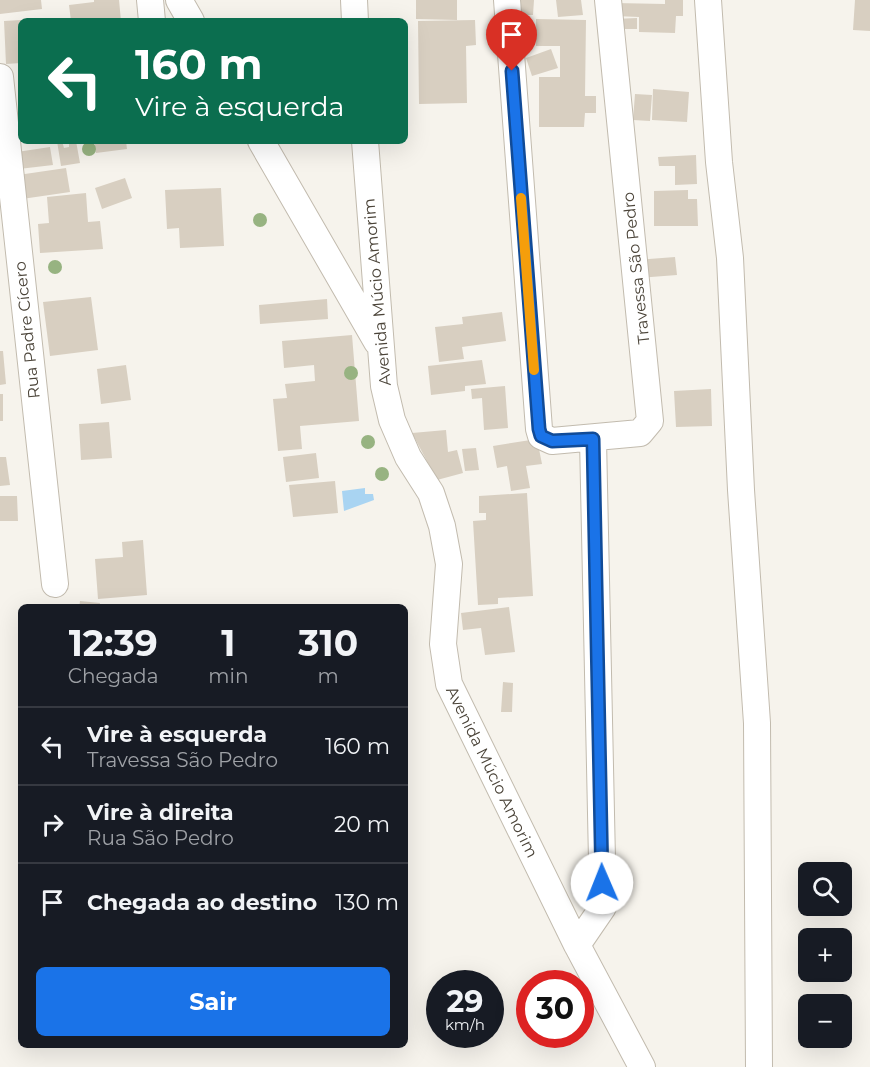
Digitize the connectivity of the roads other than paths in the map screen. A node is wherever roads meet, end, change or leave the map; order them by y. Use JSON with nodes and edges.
{"nodes":[{"id":1,"x":150,"y":0,"type":"edge"},
{"id":2,"x":179,"y":0,"type":"edge"},
{"id":3,"x":354,"y":0,"type":"edge"},
{"id":4,"x":507,"y":0,"type":"edge"},
{"id":5,"x":608,"y":0,"type":"edge"},
{"id":6,"x":708,"y":0,"type":"edge"},
{"id":7,"x":152,"y":18,"type":"edge"},
{"id":8,"x":189,"y":18,"type":"edge"},
{"id":9,"x":355,"y":18,"type":"edge"},
{"id":10,"x":0,"y":77,"type":"edge"},
{"id":11,"x":263,"y":144,"type":"edge"},
{"id":12,"x":364,"y":144,"type":"edge"},
{"id":13,"x":380,"y":347,"type":"junction"},
{"id":14,"x":593,"y":439,"type":"junction"},
{"id":15,"x":55,"y":584,"type":"dead end"},
{"id":16,"x":577,"y":945,"type":"junction"},
{"id":17,"x":642,"y":1067,"type":"edge"},
{"id":18,"x":759,"y":1067,"type":"edge"}],
"edges":[{"from":1,"to":7,"type":"street"},
{"from":2,"to":8,"type":"street"},
{"from":3,"to":9,"type":"street"},
{"from":4,"to":14,"type":"street","name":"Travessa São Pedro"},
{"from":5,"to":14,"type":"street","name":"Travessa São Pedro"},
{"from":6,"to":18,"type":"street"},
{"from":10,"to":15,"type":"street","name":"Rua Padre Cícero"},
{"from":11,"to":13,"type":"street"},
{"from":12,"to":13,"type":"street","name":"Avenida Múcio Amorim"},
{"from":13,"to":16,"type":"street","name":"Avenida Múcio Amorim"},
{"from":14,"to":16,"type":"street"},
{"from":16,"to":17,"type":"street","name":"Avenida Múcio Amorim"}]}
